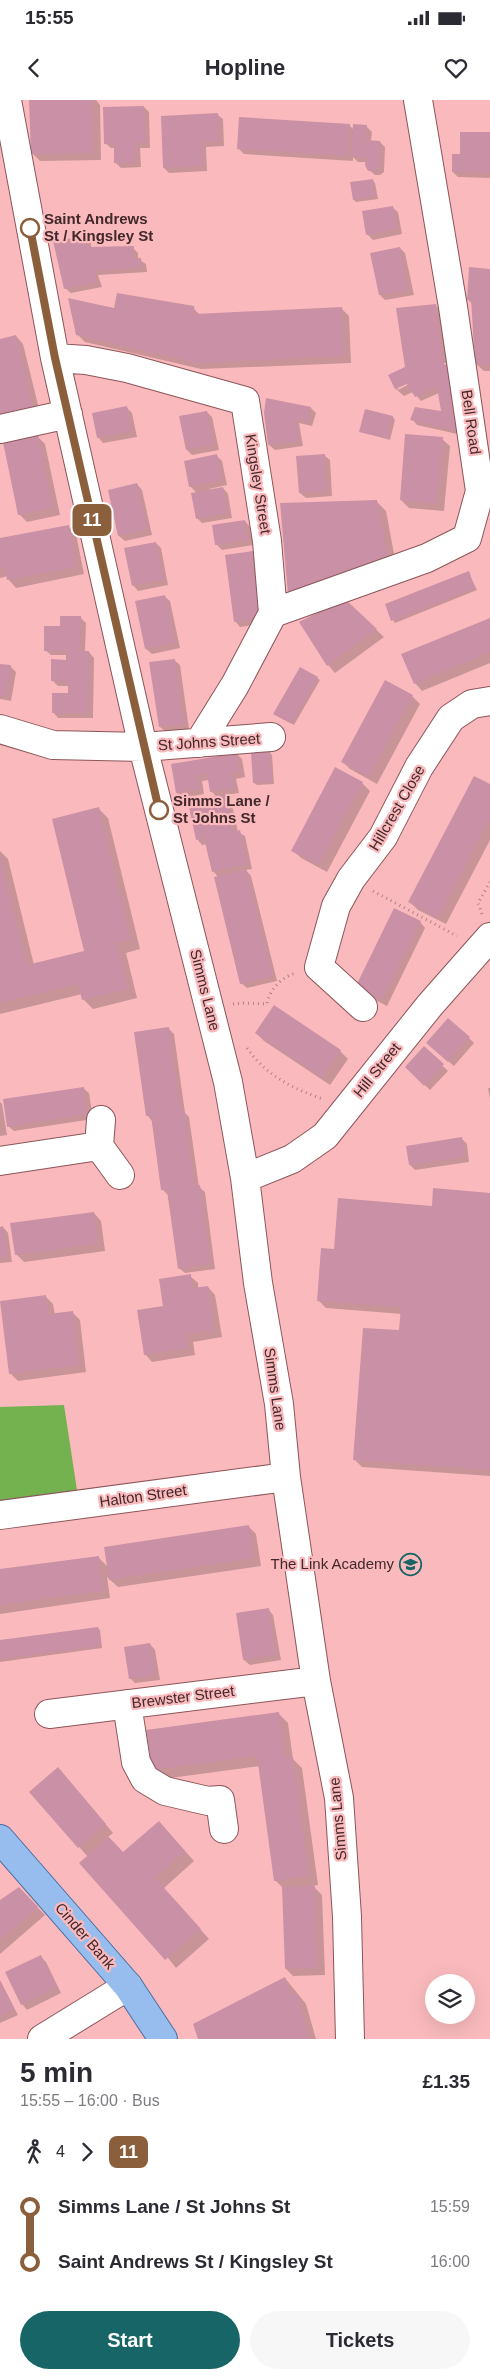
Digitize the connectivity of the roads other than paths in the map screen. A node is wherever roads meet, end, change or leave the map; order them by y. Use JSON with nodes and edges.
{"nodes":[{"id":1,"x":7,"y":100,"type":"edge"},
{"id":2,"x":418,"y":100,"type":"edge"},
{"id":3,"x":55,"y":358,"type":"junction"},
{"id":4,"x":68,"y":414,"type":"junction"},
{"id":5,"x":0,"y":429,"type":"edge"},
{"id":6,"x":482,"y":437,"type":"edge"},
{"id":7,"x":273,"y":613,"type":"junction"},
{"id":8,"x":490,"y":701,"type":"edge"},
{"id":9,"x":0,"y":729,"type":"edge"},
{"id":10,"x":271,"y":737,"type":"dead end"},
{"id":11,"x":199,"y":743,"type":"junction"},
{"id":12,"x":143,"y":747,"type":"junction"},
{"id":13,"x":485,"y":935,"type":"edge"},
{"id":14,"x":363,"y":1006,"type":"dead end"},
{"id":15,"x":0,"y":1161,"type":"edge"},
{"id":16,"x":120,"y":1175,"type":"dead end"},
{"id":17,"x":245,"y":1178,"type":"junction"},
{"id":18,"x":286,"y":1477,"type":"junction"},
{"id":19,"x":0,"y":1515,"type":"edge"},
{"id":20,"x":316,"y":1681,"type":"junction"},
{"id":21,"x":127,"y":1704,"type":"junction"},
{"id":22,"x":49,"y":1714,"type":"dead end"},
{"id":23,"x":224,"y":1829,"type":"dead end"},
{"id":24,"x":0,"y":1839,"type":"edge"},
{"id":25,"x":128,"y":1986,"type":"junction"},
{"id":26,"x":42,"y":2039,"type":"edge"},
{"id":27,"x":163,"y":2039,"type":"edge"},
{"id":28,"x":350,"y":2039,"type":"edge"}],
"edges":[{"from":1,"to":3,"type":"street","name":"Simms Lane"},
{"from":2,"to":6,"type":"street","name":"Bell Road"},
{"from":3,"to":4,"type":"street","name":"Simms Lane"},
{"from":3,"to":7,"type":"street","name":"Kingsley Street"},
{"from":4,"to":5,"type":"street"},
{"from":4,"to":12,"type":"street","name":"Simms Lane"},
{"from":6,"to":7,"type":"street","name":"Bell Road"},
{"from":7,"to":11,"type":"street"},
{"from":8,"to":14,"type":"street","name":"Hillcrest Close"},
{"from":9,"to":12,"type":"street","name":"St Johns Street"},
{"from":10,"to":11,"type":"street","name":"St Johns Street"},
{"from":11,"to":12,"type":"street","name":"St Johns Street"},
{"from":12,"to":17,"type":"street","name":"Simms Lane"},
{"from":13,"to":17,"type":"street","name":"Hill Street"},
{"from":15,"to":16,"type":"street"},
{"from":17,"to":18,"type":"street","name":"Simms Lane"},
{"from":18,"to":19,"type":"street","name":"Halton Street"},
{"from":18,"to":20,"type":"street","name":"Simms Lane"},
{"from":20,"to":21,"type":"street","name":"Brewster Street"},
{"from":20,"to":28,"type":"street","name":"Simms Lane"},
{"from":21,"to":22,"type":"street","name":"Brewster Street"},
{"from":21,"to":23,"type":"street"},
{"from":24,"to":25,"type":"main road","name":"Cinder Bank"},
{"from":25,"to":26,"type":"street"},
{"from":25,"to":27,"type":"main road","name":"Cinder Bank"}]}
